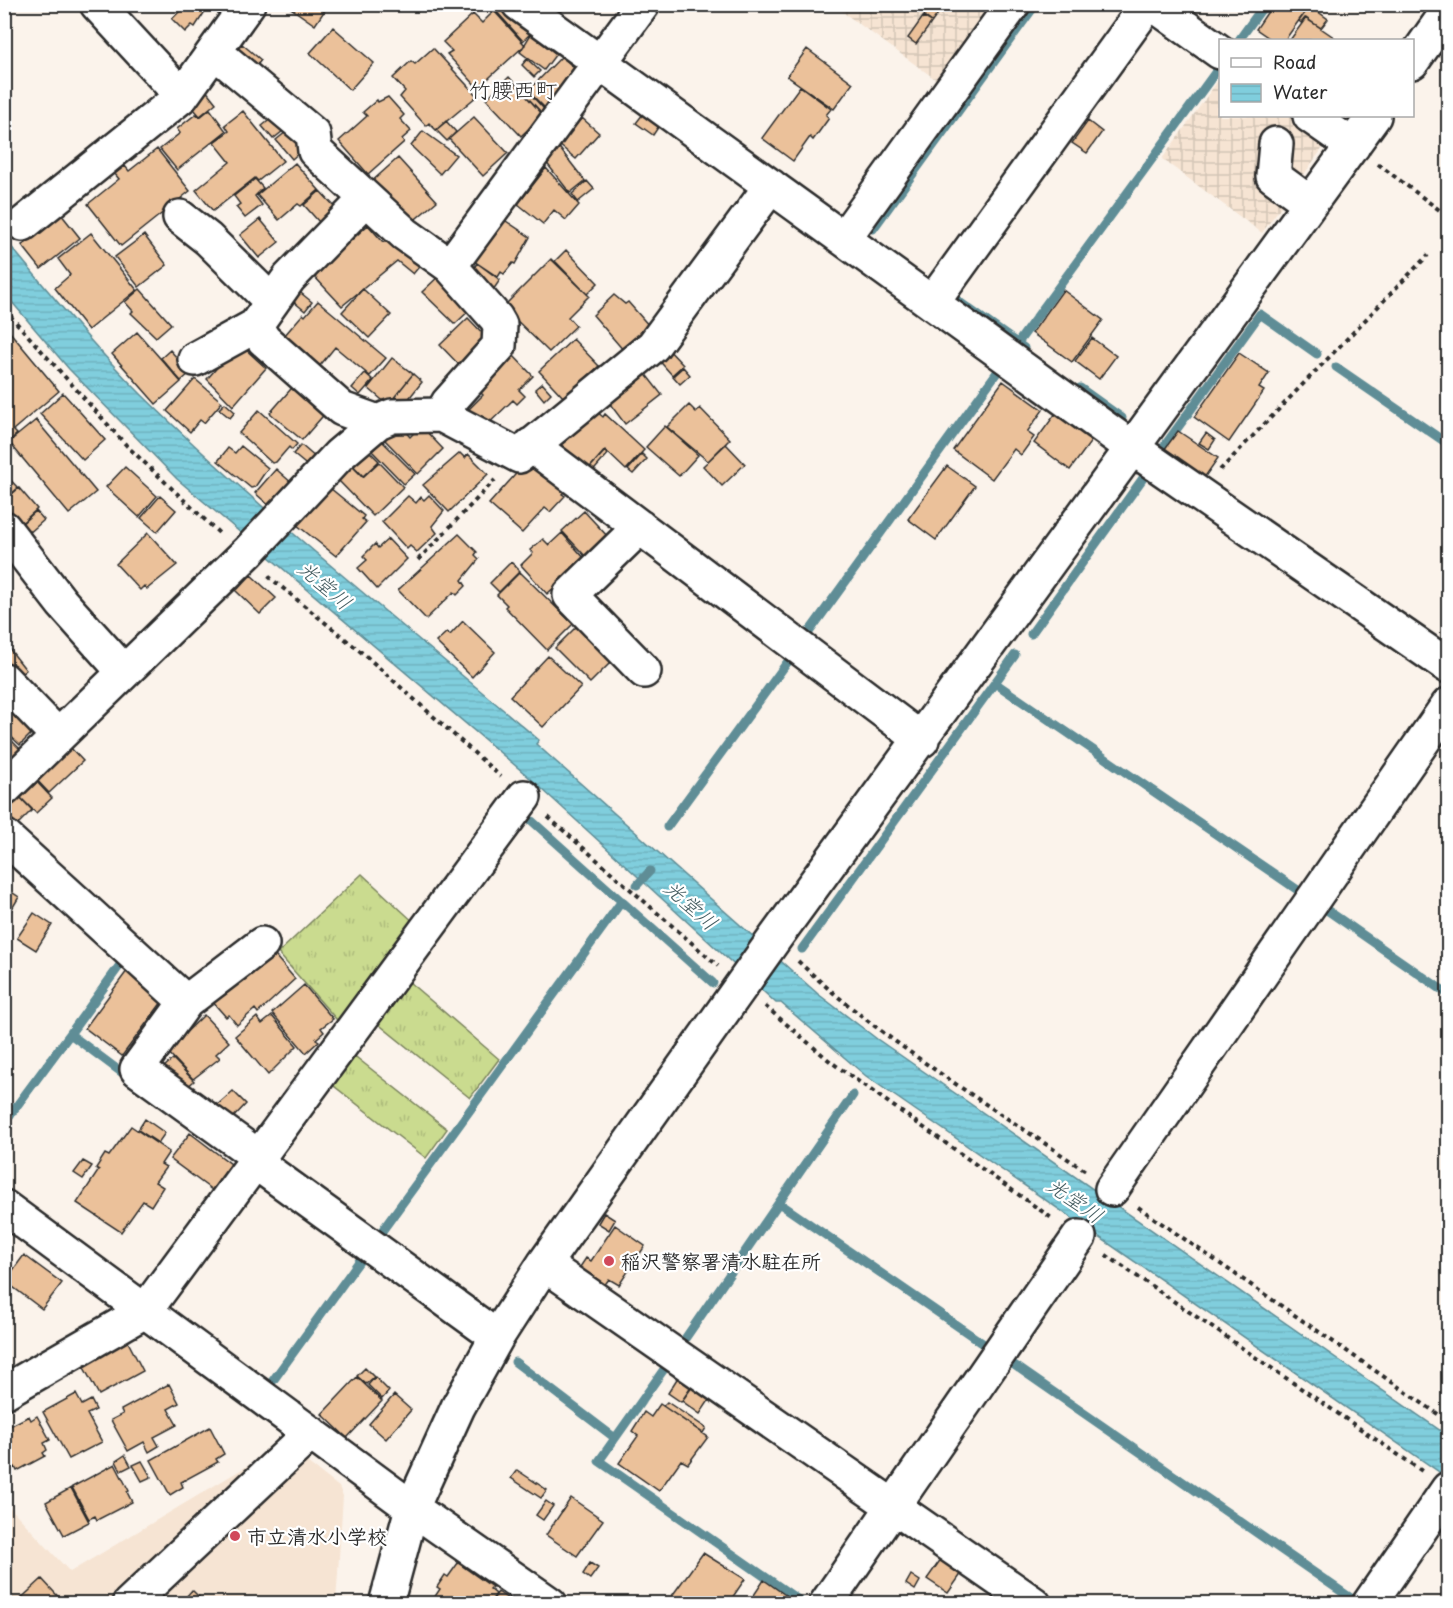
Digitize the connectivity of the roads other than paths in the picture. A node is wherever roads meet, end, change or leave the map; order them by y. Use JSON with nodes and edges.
{"nodes":[{"id":1,"x":97,"y":4,"type":"edge"},
{"id":2,"x":248,"y":4,"type":"edge"},
{"id":3,"x":519,"y":4,"type":"edge"},
{"id":4,"x":643,"y":4,"type":"edge"},
{"id":5,"x":1012,"y":4,"type":"edge"},
{"id":6,"x":1148,"y":4,"type":"edge"},
{"id":7,"x":1154,"y":4,"type":"edge"},
{"id":8,"x":1449,"y":11,"type":"edge"},
{"id":9,"x":1219,"y":51,"type":"edge"},
{"id":10,"x":215,"y":52,"type":"junction"},
{"id":11,"x":1414,"y":61,"type":"edge"},
{"id":12,"x":601,"y":63,"type":"junction"},
{"id":13,"x":182,"y":96,"type":"junction"},
{"id":14,"x":1311,"y":117,"type":"edge"},
{"id":15,"x":1373,"y":117,"type":"edge"},
{"id":16,"x":1276,"y":144,"type":"dead end"},
{"id":17,"x":1353,"y":146,"type":"junction"},
{"id":18,"x":771,"y":186,"type":"junction"},
{"id":19,"x":366,"y":199,"type":"junction"},
{"id":20,"x":1310,"y":203,"type":"junction"},
{"id":21,"x":180,"y":217,"type":"dead end"},
{"id":22,"x":23,"y":224,"type":"dead end"},
{"id":23,"x":843,"y":238,"type":"junction"},
{"id":24,"x":450,"y":266,"type":"junction"},
{"id":25,"x":932,"y":303,"type":"junction"},
{"id":26,"x":264,"y":314,"type":"junction"},
{"id":27,"x":195,"y":359,"type":"dead end"},
{"id":28,"x":441,"y":415,"type":"junction"},
{"id":29,"x":378,"y":422,"type":"junction"},
{"id":30,"x":1131,"y":447,"type":"junction"},
{"id":31,"x":525,"y":450,"type":"junction"},
{"id":32,"x":640,"y":527,"type":"junction"},
{"id":33,"x":4,"y":528,"type":"edge"},
{"id":34,"x":1449,"y":666,"type":"edge"},
{"id":35,"x":644,"y":671,"type":"dead end"},
{"id":36,"x":124,"y":672,"type":"junction"},
{"id":37,"x":4,"y":680,"type":"edge"},
{"id":38,"x":1449,"y":705,"type":"edge"},
{"id":39,"x":58,"y":736,"type":"junction"},
{"id":40,"x":922,"y":740,"type":"junction"},
{"id":41,"x":4,"y":789,"type":"edge"},
{"id":42,"x":524,"y":797,"type":"road end"},
{"id":43,"x":4,"y":836,"type":"edge"},
{"id":44,"x":262,"y":944,"type":"dead end"},
{"id":45,"x":186,"y":1002,"type":"junction"},
{"id":46,"x":257,"y":1160,"type":"junction"},
{"id":47,"x":1112,"y":1189,"type":"dead end"},
{"id":48,"x":4,"y":1207,"type":"edge"},
{"id":49,"x":1079,"y":1237,"type":"road end"},
{"id":50,"x":544,"y":1264,"type":"junction"},
{"id":51,"x":146,"y":1311,"type":"junction"},
{"id":52,"x":497,"y":1337,"type":"junction"},
{"id":53,"x":4,"y":1392,"type":"edge"},
{"id":54,"x":311,"y":1433,"type":"junction"},
{"id":55,"x":1448,"y":1489,"type":"edge"},
{"id":56,"x":894,"y":1506,"type":"junction"},
{"id":57,"x":412,"y":1508,"type":"junction"},
{"id":58,"x":129,"y":1604,"type":"edge"},
{"id":59,"x":386,"y":1604,"type":"edge"},
{"id":60,"x":550,"y":1604,"type":"edge"},
{"id":61,"x":826,"y":1604,"type":"edge"},
{"id":62,"x":1034,"y":1604,"type":"edge"},
{"id":63,"x":1369,"y":1604,"type":"edge"}],
"edges":[{"from":1,"to":13,"type":"street"},
{"from":2,"to":10,"type":"street"},
{"from":3,"to":12,"type":"street"},
{"from":4,"to":12,"type":"street"},
{"from":5,"to":23,"type":"street"},
{"from":6,"to":25,"type":"street"},
{"from":7,"to":9,"type":"street"},
{"from":8,"to":11,"type":"street"},
{"from":10,"to":13,"type":"street"},
{"from":10,"to":19,"type":"street"},
{"from":12,"to":18,"type":"street"},
{"from":12,"to":24,"type":"street"},
{"from":13,"to":22,"type":"street"},
{"from":14,"to":17,"type":"street"},
{"from":15,"to":17,"type":"street"},
{"from":16,"to":20,"type":"street"},
{"from":17,"to":20,"type":"street"},
{"from":18,"to":23,"type":"street"},
{"from":18,"to":31,"type":"street"},
{"from":19,"to":24,"type":"street"},
{"from":19,"to":26,"type":"street"},
{"from":20,"to":30,"type":"street"},
{"from":21,"to":26,"type":"street"},
{"from":23,"to":25,"type":"street"},
{"from":24,"to":28,"type":"street"},
{"from":25,"to":30,"type":"street"},
{"from":26,"to":27,"type":"street"},
{"from":26,"to":29,"type":"street"},
{"from":28,"to":29,"type":"street"},
{"from":28,"to":31,"type":"street"},
{"from":29,"to":36,"type":"street"},
{"from":30,"to":34,"type":"street"},
{"from":30,"to":40,"type":"street"},
{"from":31,"to":32,"type":"street"},
{"from":32,"to":35,"type":"street"},
{"from":32,"to":40,"type":"street"},
{"from":33,"to":36,"type":"street"},
{"from":36,"to":39,"type":"street"},
{"from":37,"to":39,"type":"street"},
{"from":38,"to":47,"type":"street"},
{"from":39,"to":41,"type":"street"},
{"from":40,"to":50,"type":"street"},
{"from":42,"to":46,"type":"street"},
{"from":43,"to":45,"type":"street"},
{"from":44,"to":45,"type":"street"},
{"from":45,"to":46,"type":"street"},
{"from":46,"to":51,"type":"street"},
{"from":46,"to":52,"type":"street"},
{"from":48,"to":51,"type":"street"},
{"from":49,"to":56,"type":"street"},
{"from":50,"to":52,"type":"street"},
{"from":50,"to":56,"type":"street"},
{"from":51,"to":53,"type":"street"},
{"from":51,"to":54,"type":"street"},
{"from":52,"to":57,"type":"street"},
{"from":54,"to":57,"type":"street"},
{"from":54,"to":58,"type":"street"},
{"from":55,"to":63,"type":"street"},
{"from":56,"to":61,"type":"street"},
{"from":56,"to":62,"type":"street"},
{"from":57,"to":59,"type":"street"},
{"from":57,"to":60,"type":"street"}]}
